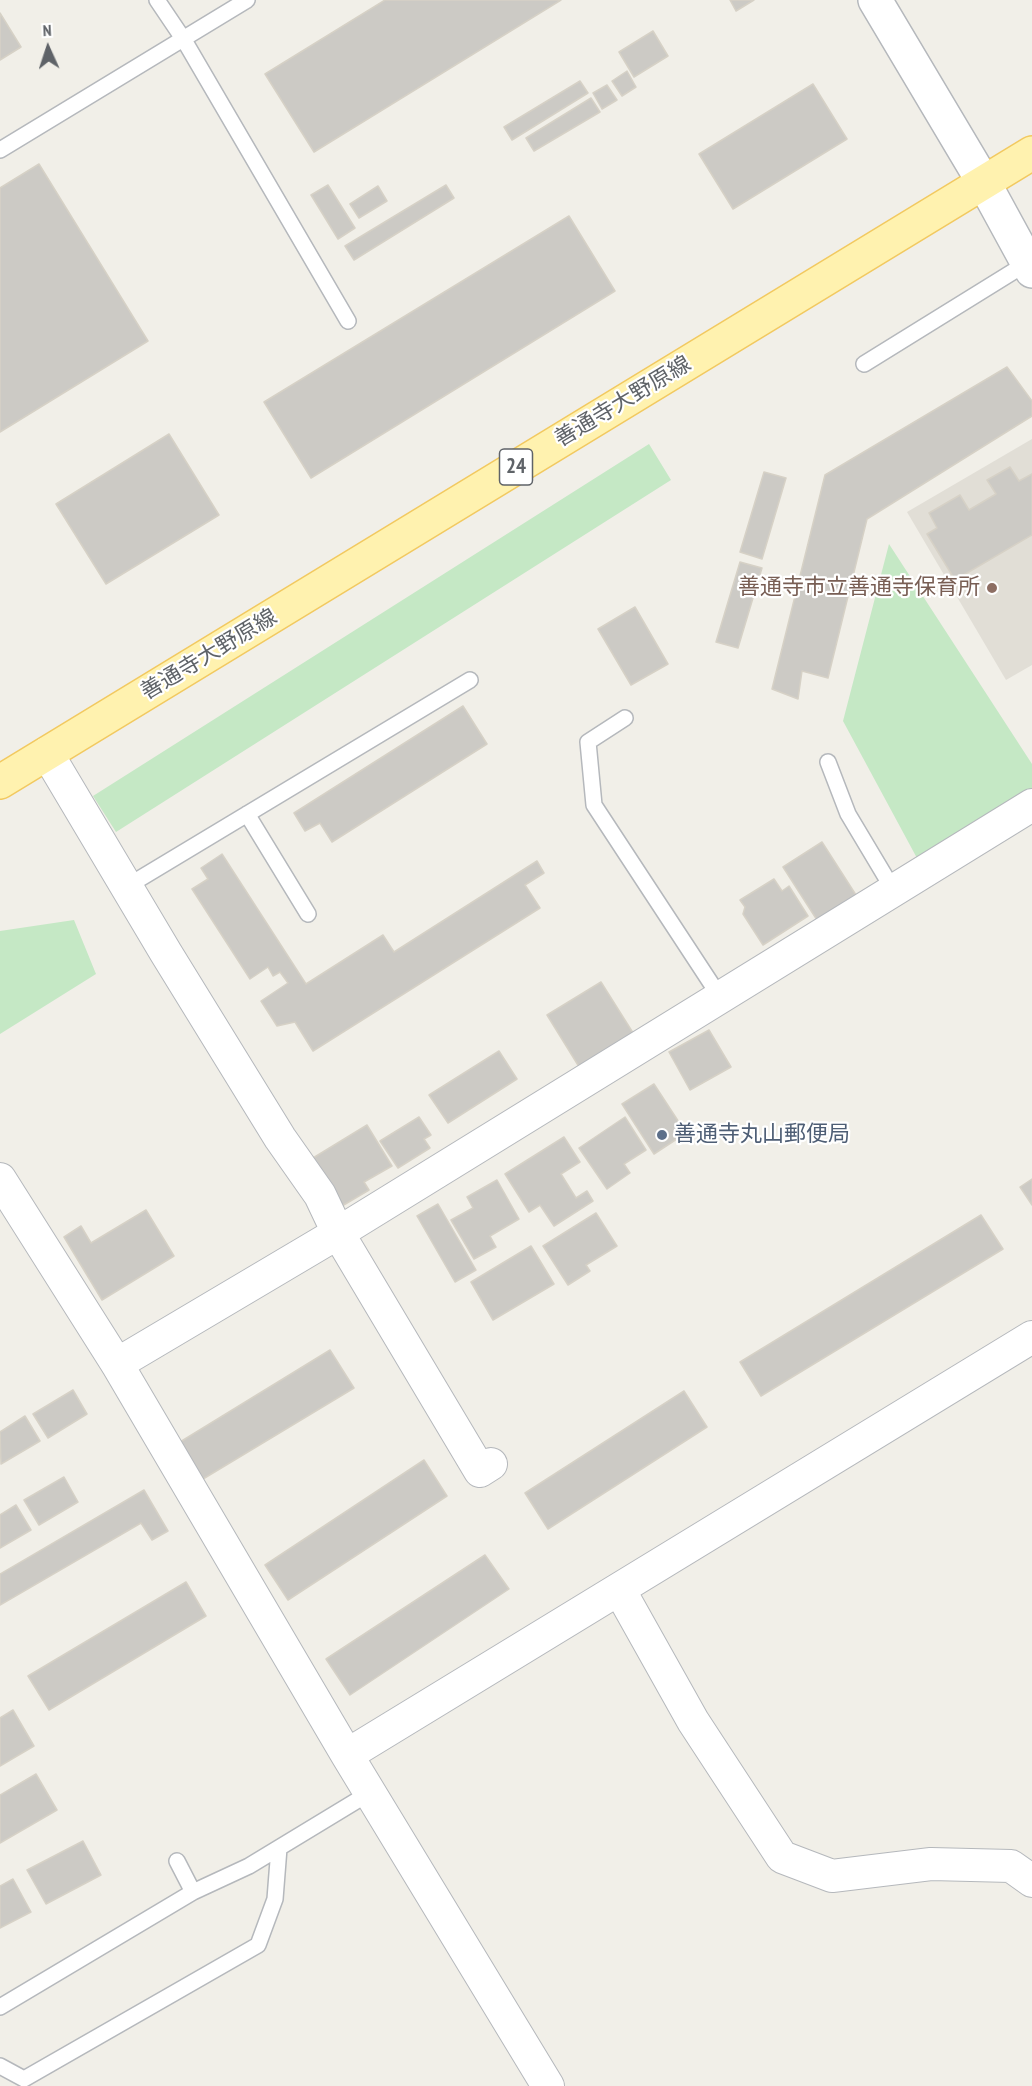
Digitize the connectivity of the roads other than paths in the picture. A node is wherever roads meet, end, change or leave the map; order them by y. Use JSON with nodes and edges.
{"nodes":[{"id":1,"x":157,"y":0,"type":"edge"},
{"id":2,"x":247,"y":0,"type":"edge"},
{"id":3,"x":875,"y":0,"type":"edge"},
{"id":4,"x":184,"y":40,"type":"junction"},
{"id":5,"x":0,"y":150,"type":"edge"},
{"id":6,"x":1032,"y":153,"type":"edge"},
{"id":7,"x":984,"y":183,"type":"junction"},
{"id":8,"x":1030,"y":267,"type":"edge"},
{"id":9,"x":348,"y":321,"type":"dead end"},
{"id":10,"x":864,"y":364,"type":"dead end"},
{"id":11,"x":470,"y":680,"type":"dead end"},
{"id":12,"x":625,"y":718,"type":"dead end"},
{"id":13,"x":47,"y":753,"type":"junction"},
{"id":14,"x":828,"y":762,"type":"dead end"},
{"id":15,"x":0,"y":782,"type":"edge"},
{"id":16,"x":1032,"y":805,"type":"edge"},
{"id":17,"x":247,"y":814,"type":"junction"},
{"id":18,"x":126,"y":887,"type":"junction"},
{"id":19,"x":894,"y":891,"type":"junction"},
{"id":20,"x":308,"y":914,"type":"dead end"},
{"id":21,"x":720,"y":997,"type":"junction"},
{"id":22,"x":0,"y":1179,"type":"edge"},
{"id":23,"x":338,"y":1233,"type":"junction"},
{"id":24,"x":1032,"y":1337,"type":"edge"},
{"id":25,"x":117,"y":1365,"type":"junction"},
{"id":26,"x":491,"y":1464,"type":"dead end"},
{"id":27,"x":619,"y":1589,"type":"junction"},
{"id":28,"x":347,"y":1755,"type":"junction"},
{"id":29,"x":371,"y":1792,"type":"junction"},
{"id":30,"x":279,"y":1848,"type":"junction"},
{"id":31,"x":177,"y":1861,"type":"dead end"},
{"id":32,"x":1032,"y":1881,"type":"edge"},
{"id":33,"x":193,"y":1892,"type":"junction"},
{"id":34,"x":0,"y":2007,"type":"edge"},
{"id":35,"x":0,"y":2066,"type":"edge"},
{"id":36,"x":16,"y":2081,"type":"edge"},
{"id":37,"x":548,"y":2086,"type":"edge"}],
"edges":[{"from":1,"to":4,"type":"lane"},
{"from":2,"to":4,"type":"lane"},
{"from":3,"to":7,"type":"street"},
{"from":4,"to":5,"type":"lane"},
{"from":4,"to":9,"type":"lane"},
{"from":6,"to":7,"type":"main road","name":"善通寺大野原線","number":"24"},
{"from":7,"to":8,"type":"street"},
{"from":7,"to":13,"type":"main road","name":"善通寺大野原線","number":"24"},
{"from":8,"to":10,"type":"lane"},
{"from":11,"to":17,"type":"lane"},
{"from":12,"to":21,"type":"lane"},
{"from":13,"to":15,"type":"main road","name":"善通寺大野原線","number":"24"},
{"from":13,"to":18,"type":"street"},
{"from":14,"to":19,"type":"lane"},
{"from":16,"to":19,"type":"street"},
{"from":17,"to":18,"type":"lane"},
{"from":17,"to":20,"type":"lane"},
{"from":18,"to":23,"type":"street"},
{"from":19,"to":21,"type":"street"},
{"from":21,"to":23,"type":"street"},
{"from":22,"to":25,"type":"street"},
{"from":23,"to":25,"type":"street"},
{"from":23,"to":26,"type":"street"},
{"from":24,"to":27,"type":"street"},
{"from":25,"to":28,"type":"street"},
{"from":27,"to":28,"type":"street"},
{"from":27,"to":32,"type":"street"},
{"from":28,"to":29,"type":"street"},
{"from":29,"to":30,"type":"lane"},
{"from":29,"to":37,"type":"street"},
{"from":30,"to":33,"type":"lane"},
{"from":30,"to":36,"type":"lane"},
{"from":31,"to":33,"type":"lane"},
{"from":33,"to":34,"type":"lane"},
{"from":35,"to":36,"type":"lane"}]}
